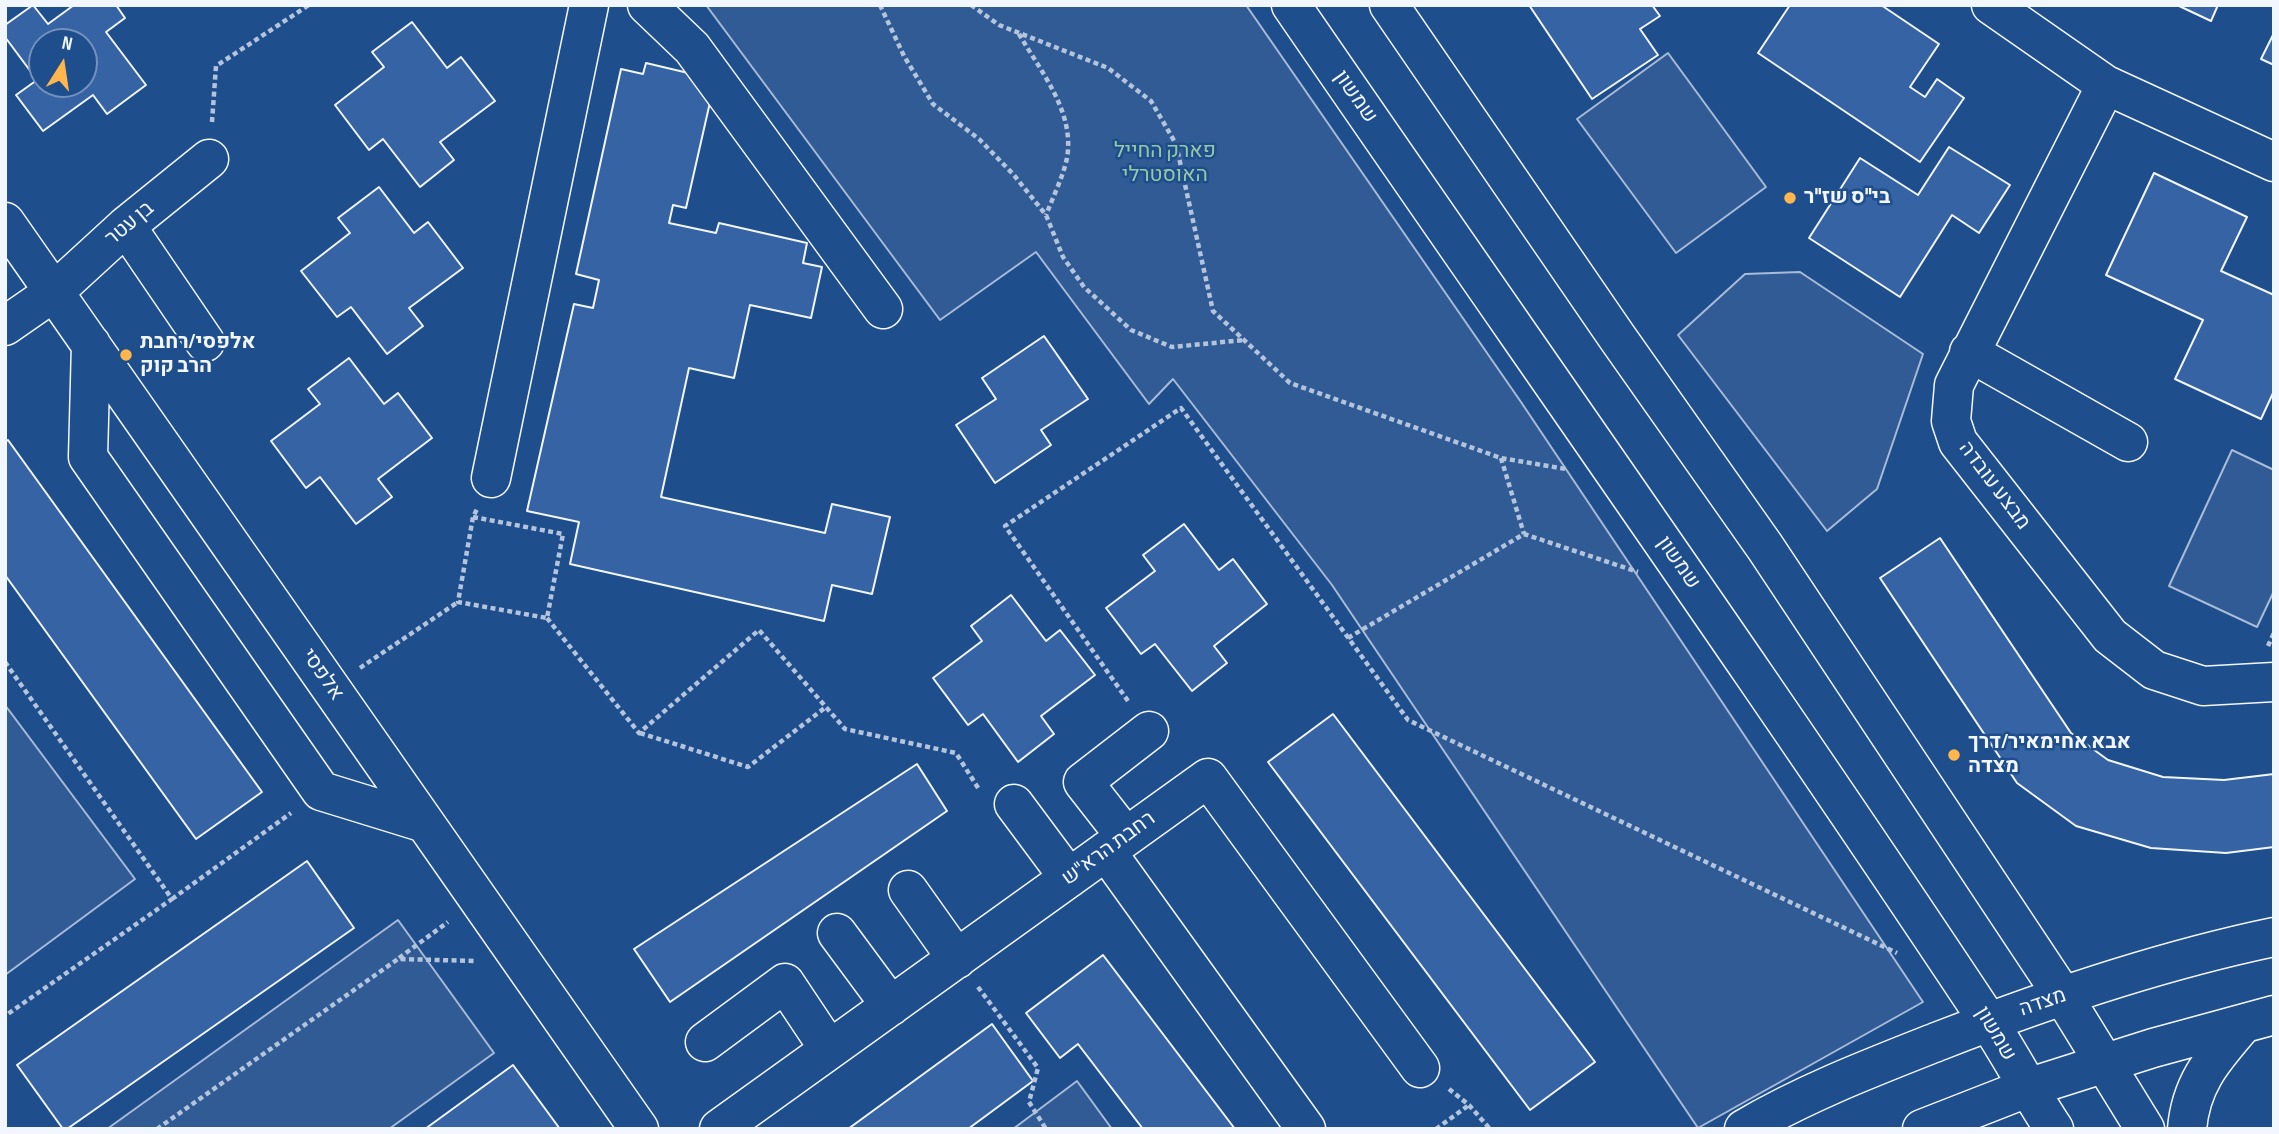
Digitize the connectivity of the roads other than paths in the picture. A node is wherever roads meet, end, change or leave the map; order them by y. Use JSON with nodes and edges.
{"nodes":[{"id":1,"x":589,"y":5,"type":"edge"},
{"id":2,"x":647,"y":5,"type":"edge"},
{"id":3,"x":1292,"y":5,"type":"edge"},
{"id":4,"x":1389,"y":5,"type":"edge"},
{"id":5,"x":1991,"y":5,"type":"edge"},
{"id":6,"x":2106,"y":85,"type":"junction"},
{"id":7,"x":209,"y":159,"type":"road end"},
{"id":8,"x":2274,"y":162,"type":"edge"},
{"id":9,"x":5,"y":222,"type":"edge"},
{"id":10,"x":126,"y":226,"type":"junction"},
{"id":11,"x":54,"y":292,"type":"junction"},
{"id":12,"x":883,"y":309,"type":"dead end"},
{"id":13,"x":5,"y":326,"type":"edge"},
{"id":14,"x":205,"y":342,"type":"dead end"},
{"id":15,"x":91,"y":344,"type":"junction"},
{"id":16,"x":1969,"y":352,"type":"junction"},
{"id":17,"x":2127,"y":442,"type":"dead end"},
{"id":18,"x":491,"y":478,"type":"dead end"},
{"id":19,"x":2274,"y":682,"type":"edge"},
{"id":20,"x":1149,"y":731,"type":"road end"},
{"id":21,"x":1000,"y":802,"type":"road end"},
{"id":22,"x":425,"y":822,"type":"junction"},
{"id":23,"x":1116,"y":844,"type":"junction"},
{"id":24,"x":1069,"y":877,"type":"junction"},
{"id":25,"x":908,"y":890,"type":"dead end"},
{"id":26,"x":837,"y":933,"type":"dead end"},
{"id":27,"x":2274,"y":937,"type":"edge"},
{"id":28,"x":957,"y":959,"type":"junction"},
{"id":29,"x":2063,"y":996,"type":"junction"},
{"id":30,"x":891,"y":1006,"type":"junction"},
{"id":31,"x":2258,"y":1019,"type":"edge"},
{"id":32,"x":1989,"y":1022,"type":"junction"},
{"id":33,"x":705,"y":1042,"type":"dead end"},
{"id":34,"x":830,"y":1049,"type":"junction"},
{"id":35,"x":2104,"y":1064,"type":"junction"},
{"id":36,"x":1420,"y":1068,"type":"road end"},
{"id":37,"x":2027,"y":1088,"type":"junction"},
{"id":38,"x":639,"y":1129,"type":"edge"},
{"id":39,"x":719,"y":1129,"type":"edge"},
{"id":40,"x":1307,"y":1129,"type":"edge"},
{"id":41,"x":1745,"y":1129,"type":"edge"},
{"id":42,"x":1922,"y":1129,"type":"edge"},
{"id":43,"x":2053,"y":1129,"type":"edge"},
{"id":44,"x":2145,"y":1129,"type":"edge"},
{"id":45,"x":2187,"y":1129,"type":"edge"}],
"edges":[{"from":1,"to":18,"type":"main road"},
{"from":2,"to":12,"type":"main road"},
{"from":3,"to":32,"type":"main road","name":"שמשון"},
{"from":4,"to":29,"type":"main road"},
{"from":5,"to":6,"type":"main road"},
{"from":6,"to":8,"type":"main road"},
{"from":6,"to":16,"type":"main road","name":"מבצע עובדה"},
{"from":7,"to":10,"type":"main road","name":"בן עטר"},
{"from":9,"to":11,"type":"main road","name":"אלפסי"},
{"from":10,"to":11,"type":"main road","name":"בן עטר"},
{"from":10,"to":14,"type":"main road"},
{"from":11,"to":13,"type":"main road","name":"בן עטר"},
{"from":11,"to":15,"type":"main road","name":"אלפסי"},
{"from":15,"to":22,"type":"main road","name":"אלפסי"},
{"from":15,"to":22,"type":"main road"},
{"from":16,"to":17,"type":"main road"},
{"from":16,"to":19,"type":"main road","name":"מבצע עובדה"},
{"from":20,"to":23,"type":"main road"},
{"from":21,"to":24,"type":"main road"},
{"from":22,"to":38,"type":"main road","name":"אלפסי"},
{"from":23,"to":24,"type":"main road","name":"רחבת הרא\"ש"},
{"from":23,"to":36,"type":"main road","name":"רחבת הרא\"ש"},
{"from":23,"to":40,"type":"main road"},
{"from":24,"to":28,"type":"main road","name":"רחבת הרא\"ש"},
{"from":25,"to":28,"type":"main road"},
{"from":26,"to":30,"type":"main road"},
{"from":27,"to":29,"type":"main road","name":"מצדה"},
{"from":28,"to":30,"type":"main road","name":"רחבת הרא\"ש"},
{"from":29,"to":32,"type":"main road","name":"מצדה"},
{"from":29,"to":35,"type":"main road"},
{"from":30,"to":34,"type":"main road","name":"רחבת הרא\"ש"},
{"from":31,"to":35,"type":"main road"},
{"from":31,"to":45,"type":"main road"},
{"from":32,"to":37,"type":"main road","name":"שמשון"},
{"from":32,"to":41,"type":"main road","name":"מצדה"},
{"from":33,"to":34,"type":"main road"},
{"from":34,"to":39,"type":"main road","name":"רחבת הרא\"ש"},
{"from":35,"to":37,"type":"main road"},
{"from":35,"to":44,"type":"main road"},
{"from":37,"to":42,"type":"main road"},
{"from":37,"to":43,"type":"main road","name":"שמשון"}]}
